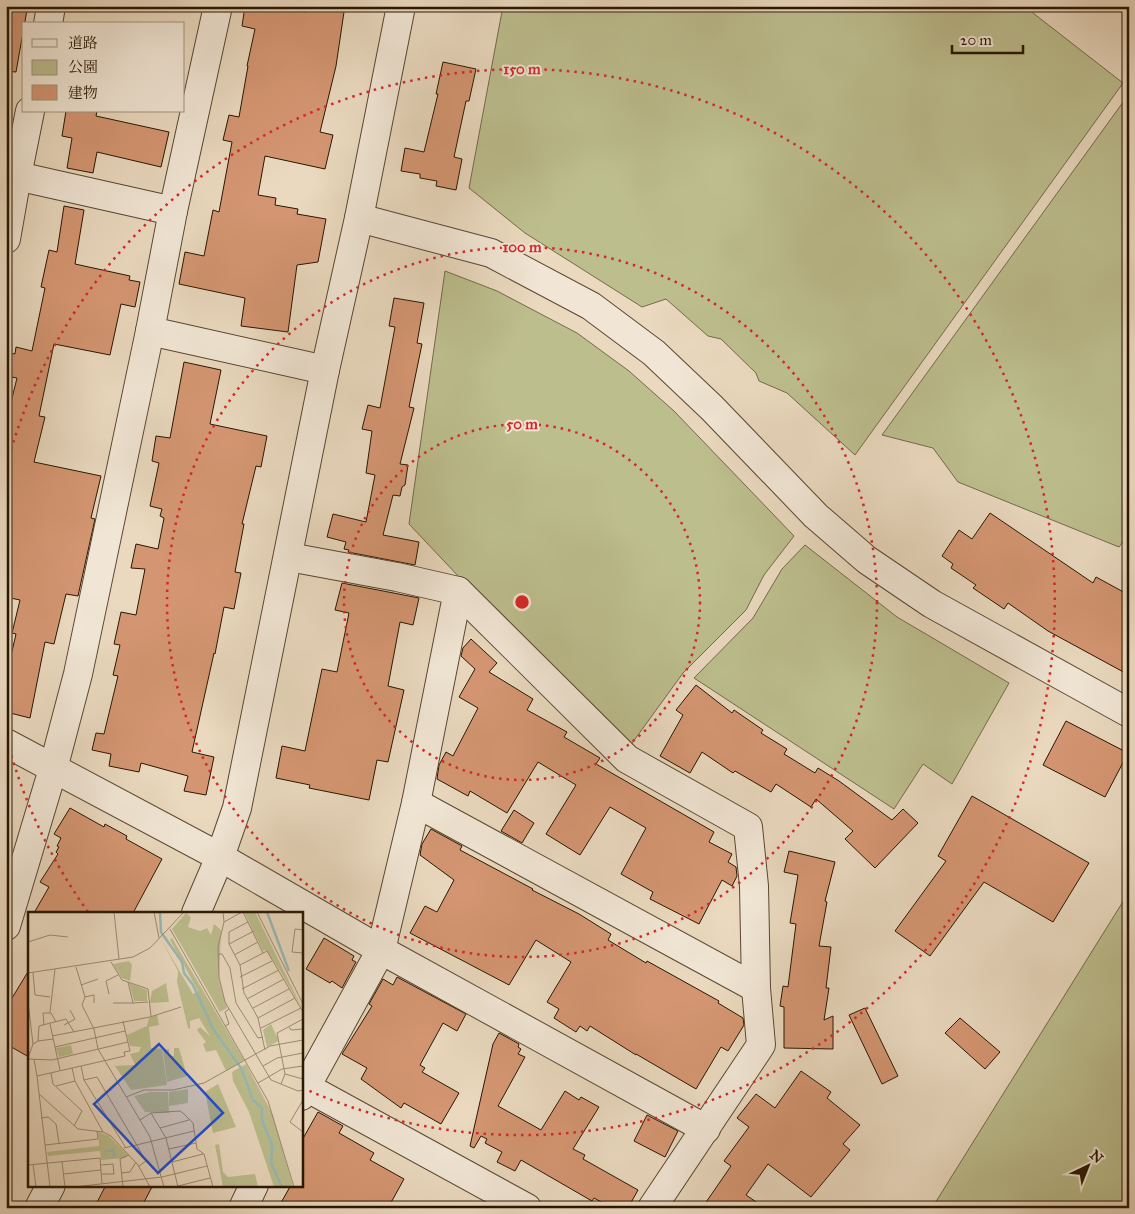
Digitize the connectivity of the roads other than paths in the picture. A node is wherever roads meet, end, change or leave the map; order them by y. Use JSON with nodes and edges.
{"nodes":[{"id":1,"x":51,"y":6,"type":"edge"},
{"id":2,"x":218,"y":6,"type":"edge"},
{"id":3,"x":401,"y":6,"type":"edge"},
{"id":4,"x":48,"y":22,"type":"edge"},
{"id":5,"x":30,"y":112,"type":"edge"},
{"id":6,"x":17,"y":176,"type":"junction"},
{"id":7,"x":173,"y":211,"type":"junction"},
{"id":8,"x":359,"y":218,"type":"junction"},
{"id":9,"x":6,"y":239,"type":"edge"},
{"id":10,"x":150,"y":331,"type":"junction"},
{"id":11,"x":326,"y":370,"type":"junction"},
{"id":12,"x":289,"y":557,"type":"junction"},
{"id":13,"x":458,"y":591,"type":"junction"},
{"id":14,"x":1129,"y":713,"type":"edge"},
{"id":15,"x":6,"y":743,"type":"edge"},
{"id":16,"x":53,"y":769,"type":"junction"},
{"id":17,"x":416,"y":803,"type":"junction"},
{"id":18,"x":220,"y":857,"type":"junction"},
{"id":19,"x":196,"y":912,"type":"edge"},
{"id":20,"x":6,"y":926,"type":"edge"},
{"id":21,"x":381,"y":950,"type":"junction"},
{"id":22,"x":756,"y":988,"type":"junction"},
{"id":23,"x":304,"y":1091,"type":"edge"},
{"id":24,"x":706,"y":1129,"type":"junction"},
{"id":25,"x":50,"y":1186,"type":"edge"},
{"id":26,"x":254,"y":1186,"type":"edge"},
{"id":27,"x":39,"y":1208,"type":"edge"},
{"id":28,"x":243,"y":1208,"type":"edge"},
{"id":29,"x":527,"y":1208,"type":"edge"},
{"id":30,"x":652,"y":1208,"type":"edge"}],
"edges":[{"from":1,"to":4,"type":"street"},
{"from":2,"to":7,"type":"street"},
{"from":3,"to":8,"type":"street"},
{"from":5,"to":6,"type":"street"},
{"from":6,"to":7,"type":"street"},
{"from":6,"to":9,"type":"street"},
{"from":7,"to":10,"type":"street"},
{"from":8,"to":11,"type":"street"},
{"from":8,"to":14,"type":"street"},
{"from":10,"to":11,"type":"street"},
{"from":10,"to":16,"type":"street"},
{"from":11,"to":12,"type":"street"},
{"from":12,"to":13,"type":"street"},
{"from":12,"to":18,"type":"street"},
{"from":13,"to":17,"type":"street"},
{"from":13,"to":22,"type":"street"},
{"from":15,"to":16,"type":"street"},
{"from":16,"to":18,"type":"street"},
{"from":16,"to":20,"type":"street"},
{"from":17,"to":21,"type":"street"},
{"from":17,"to":22,"type":"street"},
{"from":18,"to":19,"type":"street"},
{"from":18,"to":21,"type":"street"},
{"from":21,"to":23,"type":"street"},
{"from":21,"to":24,"type":"street"},
{"from":22,"to":24,"type":"street"},
{"from":23,"to":29,"type":"street"},
{"from":24,"to":30,"type":"street"},
{"from":25,"to":27,"type":"street"},
{"from":26,"to":28,"type":"street"}]}
